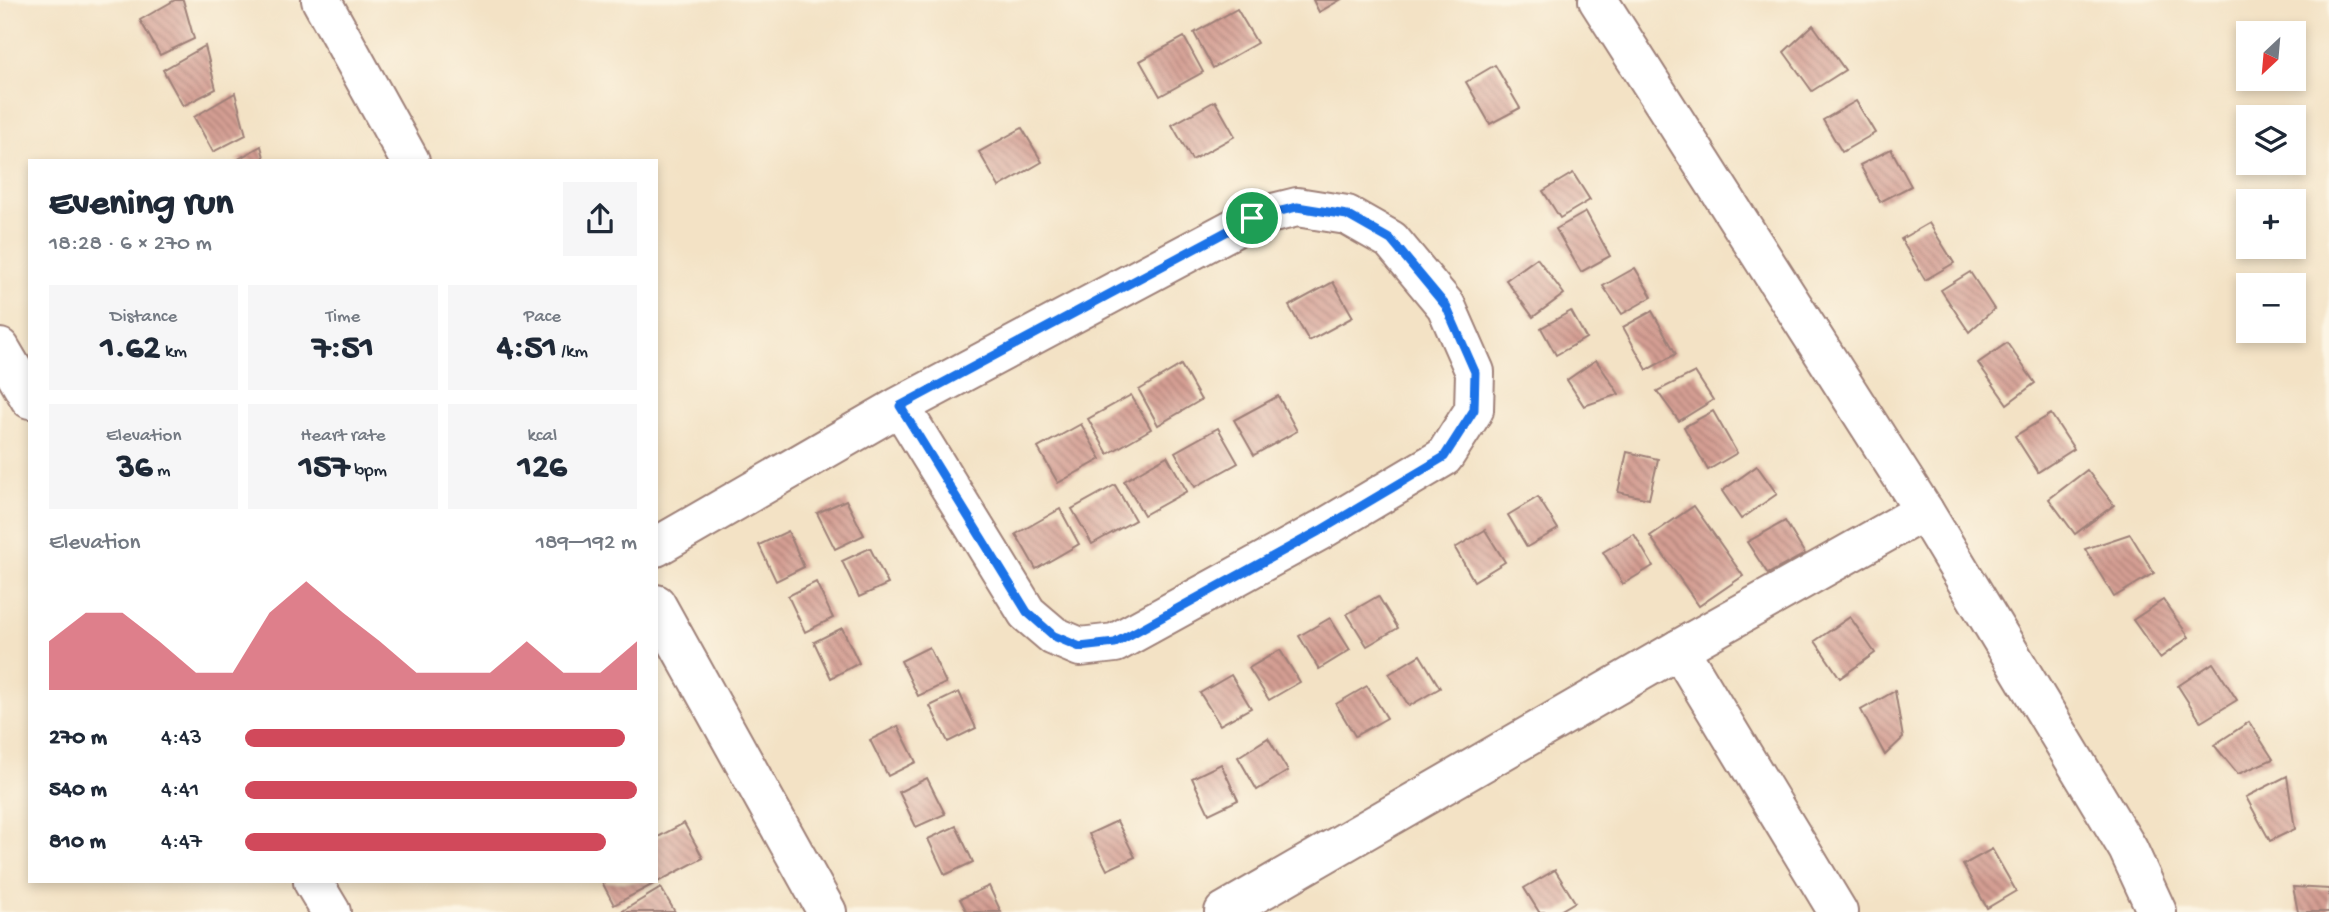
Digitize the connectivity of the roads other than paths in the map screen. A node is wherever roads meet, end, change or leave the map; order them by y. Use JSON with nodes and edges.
{"nodes":[{"id":1,"x":321,"y":0,"type":"edge"},
{"id":2,"x":1598,"y":0,"type":"edge"},
{"id":3,"x":409,"y":159,"type":"edge"},
{"id":4,"x":0,"y":348,"type":"edge"},
{"id":5,"x":28,"y":396,"type":"edge"},
{"id":6,"x":900,"y":406,"type":"junction"},
{"id":7,"x":1924,"y":511,"type":"junction"},
{"id":8,"x":658,"y":546,"type":"edge"},
{"id":9,"x":658,"y":608,"type":"edge"},
{"id":10,"x":1679,"y":649,"type":"junction"},
{"id":11,"x":314,"y":883,"type":"edge"},
{"id":12,"x":331,"y":912,"type":"edge"},
{"id":13,"x":827,"y":912,"type":"edge"},
{"id":14,"x":1224,"y":912,"type":"edge"},
{"id":15,"x":1838,"y":912,"type":"edge"},
{"id":16,"x":2157,"y":912,"type":"edge"}],
"edges":[{"from":1,"to":3,"type":"street"},
{"from":2,"to":7,"type":"street"},
{"from":4,"to":5,"type":"street"},
{"from":6,"to":6,"type":"street"},
{"from":6,"to":8,"type":"street"},
{"from":7,"to":10,"type":"street"},
{"from":7,"to":16,"type":"street"},
{"from":9,"to":13,"type":"street"},
{"from":10,"to":14,"type":"street"},
{"from":10,"to":15,"type":"street"},
{"from":11,"to":12,"type":"street"}]}
